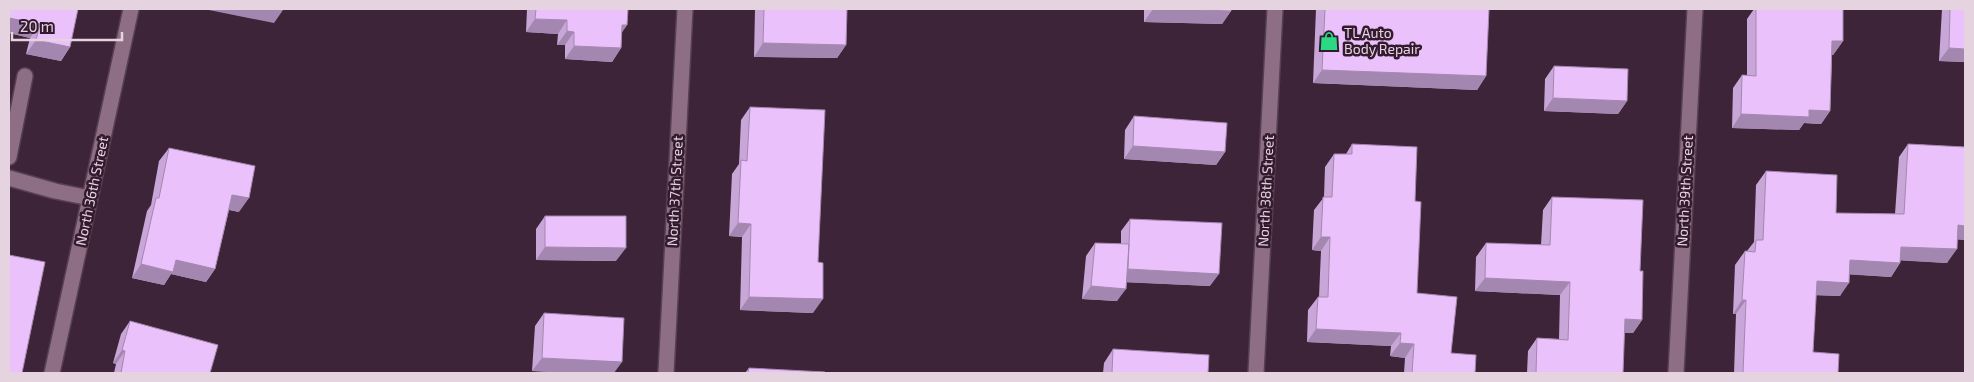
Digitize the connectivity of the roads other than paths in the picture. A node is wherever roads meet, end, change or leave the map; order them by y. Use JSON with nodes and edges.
{"nodes":[{"id":1,"x":131,"y":9,"type":"edge"},
{"id":2,"x":685,"y":9,"type":"edge"},
{"id":3,"x":1275,"y":9,"type":"edge"},
{"id":4,"x":1695,"y":9,"type":"edge"},
{"id":5,"x":25,"y":76,"type":"dead end"},
{"id":6,"x":9,"y":157,"type":"edge"},
{"id":7,"x":9,"y":178,"type":"edge"},
{"id":8,"x":90,"y":198,"type":"junction"},
{"id":9,"x":52,"y":373,"type":"edge"},
{"id":10,"x":666,"y":373,"type":"edge"},
{"id":11,"x":1256,"y":373,"type":"edge"},
{"id":12,"x":1676,"y":373,"type":"edge"}],
"edges":[{"from":1,"to":8,"type":"street","name":"North 36th Street"},
{"from":2,"to":10,"type":"street","name":"North 37th Street"},
{"from":3,"to":11,"type":"street","name":"North 38th Street"},
{"from":4,"to":12,"type":"street","name":"North 39th Street"},
{"from":5,"to":6,"type":"street"},
{"from":7,"to":8,"type":"street"},
{"from":8,"to":9,"type":"street","name":"North 36th Street"}]}
